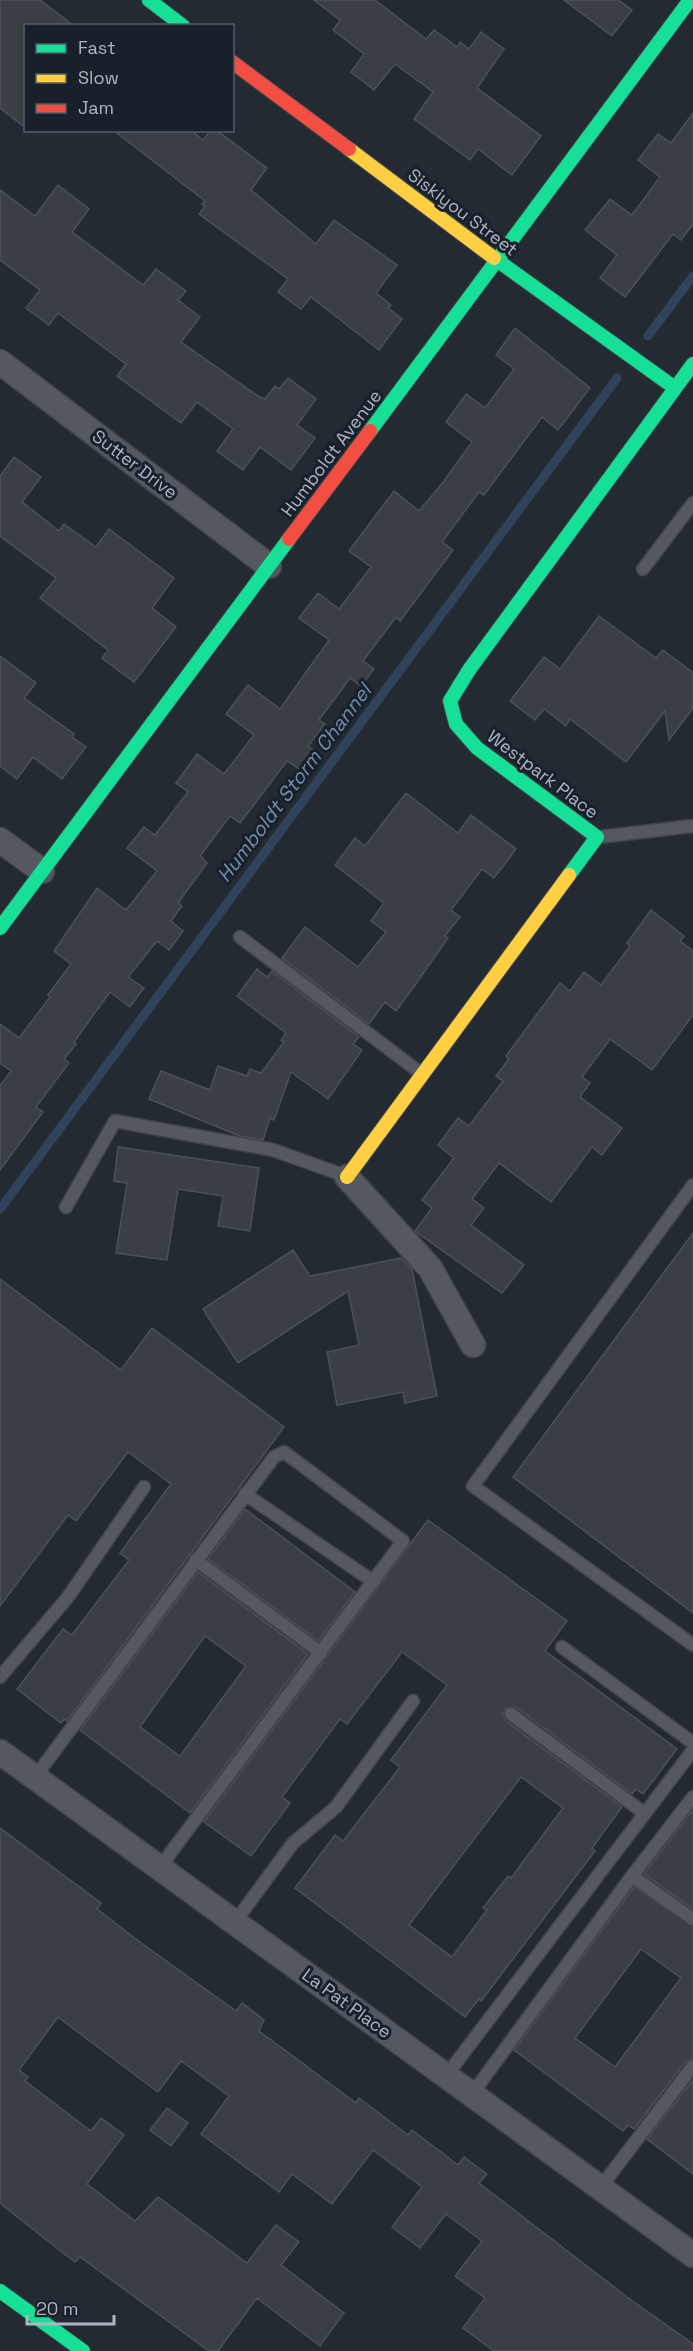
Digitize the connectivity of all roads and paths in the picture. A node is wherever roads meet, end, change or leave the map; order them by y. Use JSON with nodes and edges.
{"nodes":[{"id":1,"x":149,"y":0,"type":"edge"},
{"id":2,"x":690,"y":0,"type":"edge"},
{"id":3,"x":180,"y":24,"type":"edge"},
{"id":4,"x":234,"y":63,"type":"edge"},
{"id":5,"x":497,"y":260,"type":"junction"},
{"id":6,"x":0,"y":363,"type":"edge"},
{"id":7,"x":693,"y":364,"type":"edge"},
{"id":8,"x":675,"y":388,"type":"junction"},
{"id":9,"x":693,"y":502,"type":"edge"},
{"id":10,"x":269,"y":566,"type":"junction"},
{"id":11,"x":643,"y":568,"type":"dead end"},
{"id":12,"x":693,"y":826,"type":"edge"},
{"id":13,"x":597,"y":837,"type":"junction"},
{"id":14,"x":0,"y":840,"type":"edge"},
{"id":15,"x":42,"y":871,"type":"junction"},
{"id":16,"x":0,"y":928,"type":"edge"},
{"id":17,"x":240,"y":938,"type":"dead end"},
{"id":18,"x":422,"y":1075,"type":"junction"},
{"id":19,"x":347,"y":1177,"type":"junction"},
{"id":20,"x":693,"y":1185,"type":"edge"},
{"id":21,"x":66,"y":1207,"type":"dead end"},
{"id":22,"x":473,"y":1345,"type":"dead end"},
{"id":23,"x":144,"y":1487,"type":"dead end"},
{"id":24,"x":245,"y":1494,"type":"junction"},
{"id":25,"x":196,"y":1560,"type":"junction"},
{"id":26,"x":374,"y":1582,"type":"junction"},
{"id":27,"x":693,"y":1645,"type":"edge"},
{"id":28,"x":562,"y":1647,"type":"dead end"},
{"id":29,"x":321,"y":1653,"type":"junction"},
{"id":30,"x":0,"y":1677,"type":"edge"},
{"id":31,"x":412,"y":1701,"type":"dead end"},
{"id":32,"x":512,"y":1714,"type":"dead end"},
{"id":33,"x":693,"y":1743,"type":"edge"},
{"id":34,"x":693,"y":1750,"type":"edge"},
{"id":35,"x":0,"y":1752,"type":"edge"},
{"id":36,"x":35,"y":1777,"type":"junction"},
{"id":37,"x":693,"y":1797,"type":"edge"},
{"id":38,"x":681,"y":1812,"type":"junction"},
{"id":39,"x":644,"y":1813,"type":"junction"},
{"id":40,"x":693,"y":1820,"type":"edge"},
{"id":41,"x":160,"y":1867,"type":"junction"},
{"id":42,"x":632,"y":1876,"type":"junction"},
{"id":43,"x":693,"y":1919,"type":"edge"},
{"id":44,"x":235,"y":1922,"type":"junction"},
{"id":45,"x":693,"y":2066,"type":"edge"},
{"id":46,"x":446,"y":2076,"type":"junction"},
{"id":47,"x":472,"y":2094,"type":"junction"},
{"id":48,"x":600,"y":2188,"type":"junction"},
{"id":49,"x":693,"y":2255,"type":"edge"},
{"id":50,"x":0,"y":2291,"type":"edge"},
{"id":51,"x":82,"y":2351,"type":"edge"}],
"edges":[{"from":1,"to":3,"type":"street"},
{"from":2,"to":5,"type":"street","name":"Humboldt Avenue"},
{"from":4,"to":5,"type":"street","name":"Siskiyou Street"},
{"from":5,"to":8,"type":"street","name":"Siskiyou Street"},
{"from":5,"to":10,"type":"street","name":"Humboldt Avenue"},
{"from":6,"to":10,"type":"street","name":"Sutter Drive"},
{"from":7,"to":8,"type":"street","name":"Westpark Place"},
{"from":8,"to":13,"type":"street","name":"Westpark Place"},
{"from":9,"to":11,"type":"lane"},
{"from":10,"to":15,"type":"street","name":"Humboldt Avenue"},
{"from":12,"to":13,"type":"lane"},
{"from":13,"to":18,"type":"street","name":"Westpark Place"},
{"from":14,"to":15,"type":"street"},
{"from":15,"to":16,"type":"street","name":"Humboldt Avenue"},
{"from":17,"to":18,"type":"lane"},
{"from":18,"to":19,"type":"street","name":"Westpark Place"},
{"from":19,"to":21,"type":"lane"},
{"from":19,"to":22,"type":"street"},
{"from":20,"to":27,"type":"lane"},
{"from":23,"to":30,"type":"lane"},
{"from":24,"to":25,"type":"lane"},
{"from":24,"to":26,"type":"lane"},
{"from":24,"to":26,"type":"lane"},
{"from":25,"to":29,"type":"lane"},
{"from":25,"to":36,"type":"lane"},
{"from":26,"to":29,"type":"lane"},
{"from":28,"to":33,"type":"lane"},
{"from":29,"to":41,"type":"lane"},
{"from":31,"to":44,"type":"lane"},
{"from":32,"to":39,"type":"lane"},
{"from":34,"to":39,"type":"lane"},
{"from":35,"to":36,"type":"street","name":"La Pat Place"},
{"from":36,"to":41,"type":"street","name":"La Pat Place"},
{"from":37,"to":38,"type":"lane"},
{"from":38,"to":40,"type":"lane"},
{"from":38,"to":42,"type":"lane"},
{"from":39,"to":46,"type":"lane"},
{"from":41,"to":44,"type":"street","name":"La Pat Place"},
{"from":42,"to":43,"type":"lane"},
{"from":42,"to":47,"type":"lane"},
{"from":44,"to":46,"type":"street","name":"La Pat Place"},
{"from":45,"to":48,"type":"lane"},
{"from":46,"to":47,"type":"street","name":"La Pat Place"},
{"from":47,"to":48,"type":"street","name":"La Pat Place"},
{"from":48,"to":49,"type":"street","name":"La Pat Place"},
{"from":50,"to":51,"type":"street"}]}
